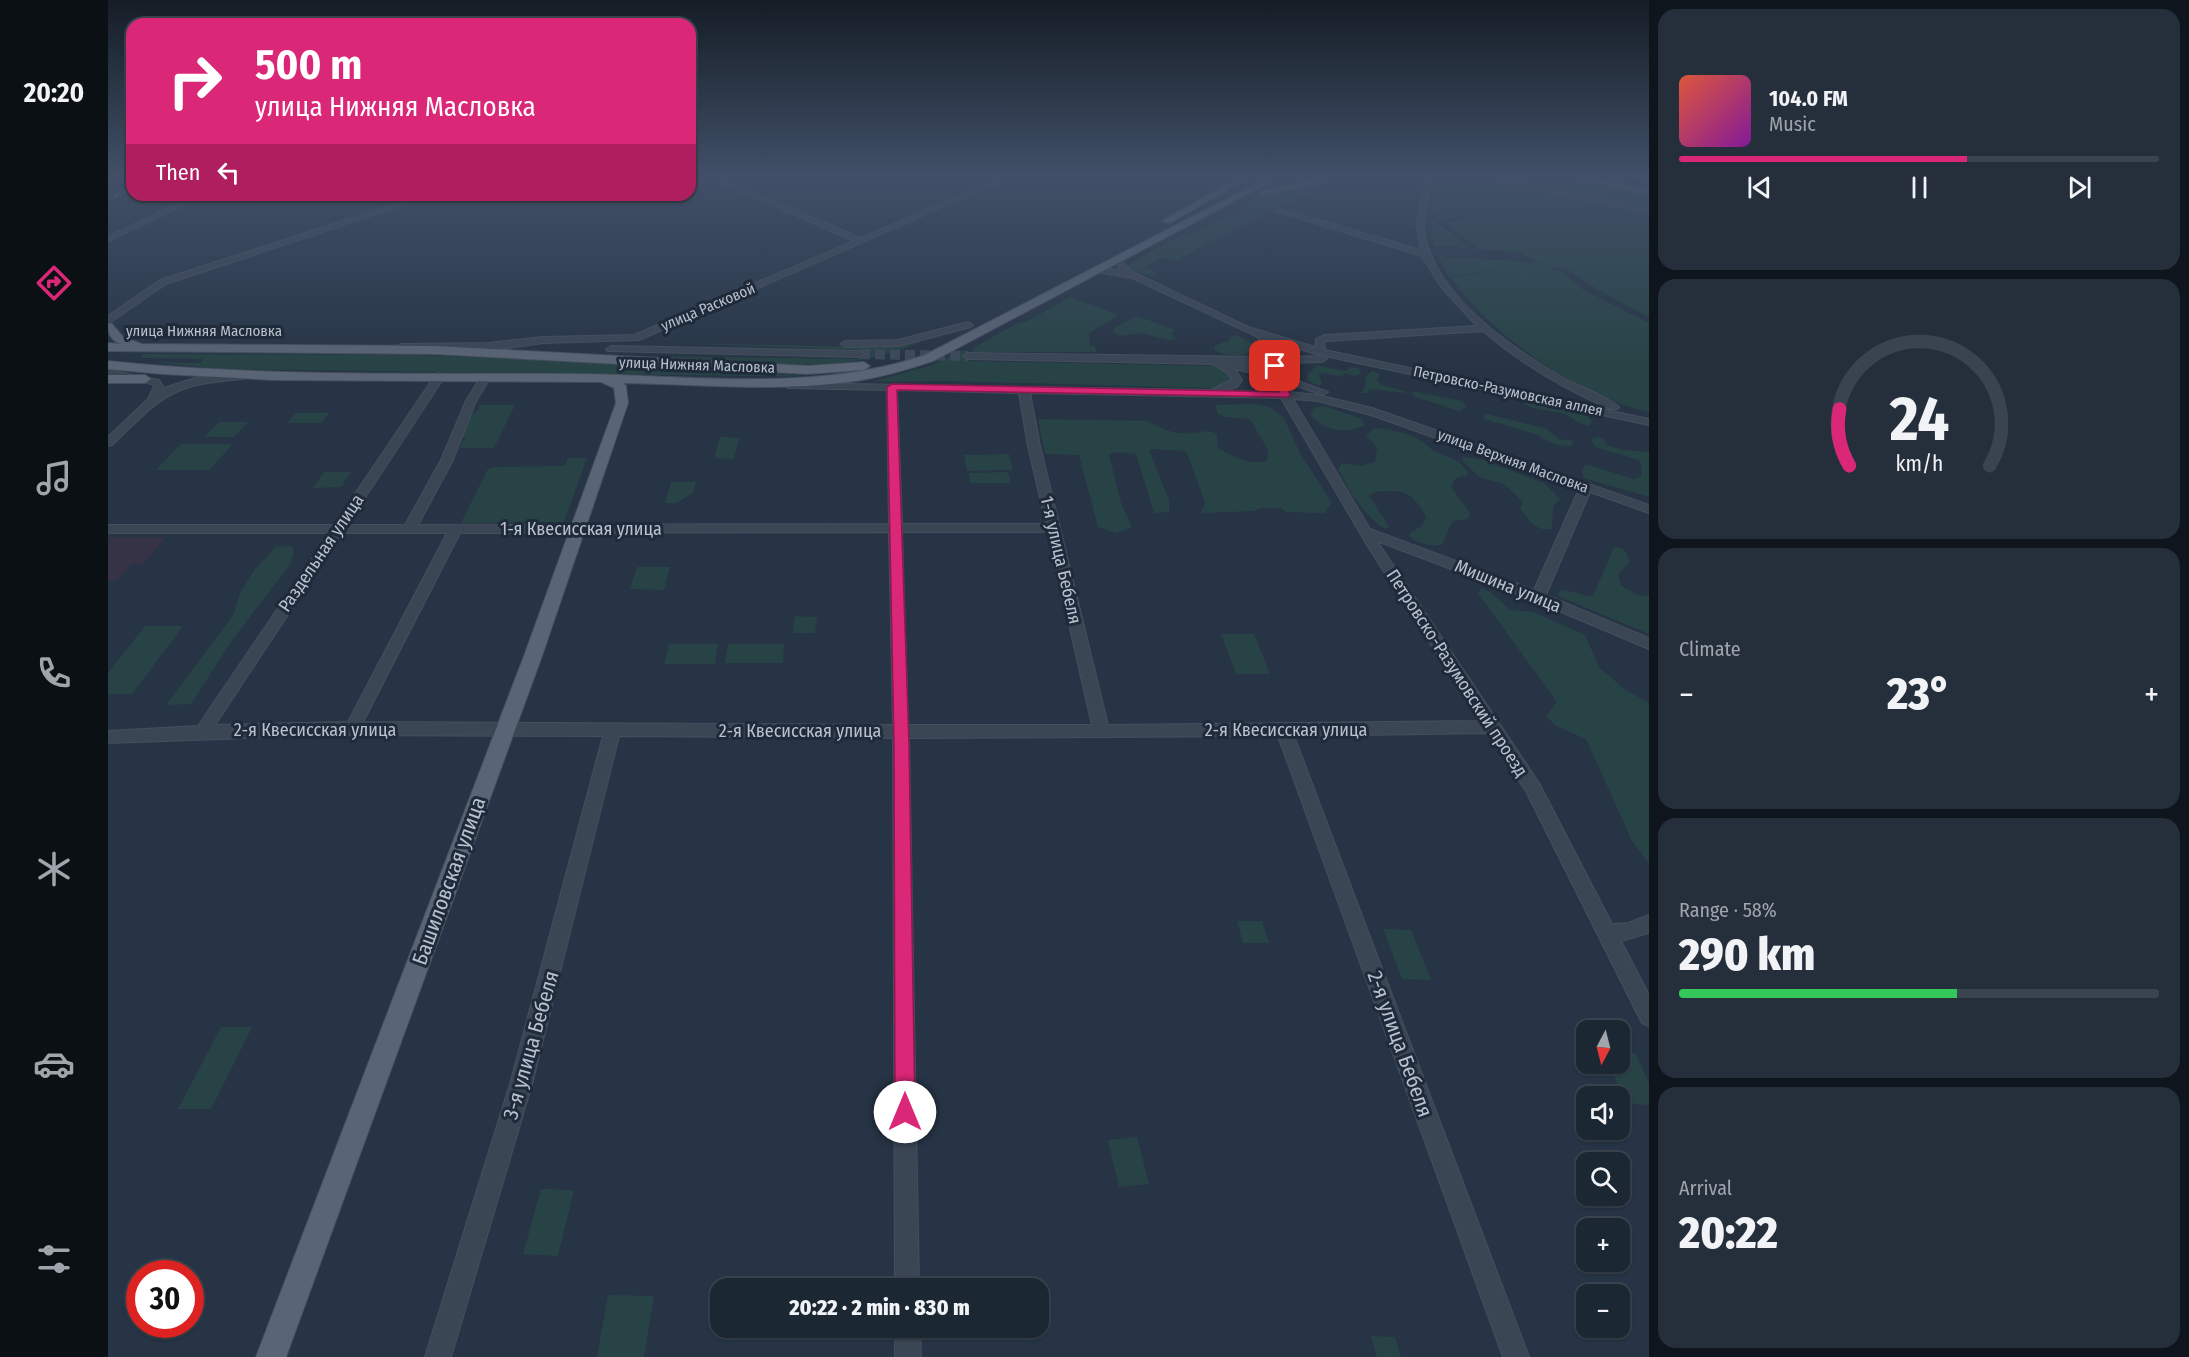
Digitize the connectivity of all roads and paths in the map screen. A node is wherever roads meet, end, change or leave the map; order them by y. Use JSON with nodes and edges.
{"nodes":[{"id":1,"x":293,"y":239,"type":"edge"},
{"id":2,"x":858,"y":239,"type":"edge"},
{"id":3,"x":866,"y":239,"type":"edge"},
{"id":4,"x":1132,"y":239,"type":"edge"},
{"id":5,"x":1158,"y":239,"type":"edge"},
{"id":6,"x":1376,"y":239,"type":"edge"},
{"id":7,"x":1422,"y":239,"type":"edge"},
{"id":8,"x":862,"y":241,"type":"junction"},
{"id":9,"x":1426,"y":254,"type":"junction"},
{"id":10,"x":1118,"y":260,"type":"junction"},
{"id":11,"x":1096,"y":271,"type":"junction"},
{"id":12,"x":1134,"y":276,"type":"junction"},
{"id":13,"x":108,"y":321,"type":"edge"},
{"id":14,"x":670,"y":324,"type":"junction"},
{"id":15,"x":968,"y":325,"type":"junction"},
{"id":16,"x":108,"y":326,"type":"edge"},
{"id":17,"x":1484,"y":328,"type":"junction"},
{"id":18,"x":1245,"y":329,"type":"junction"},
{"id":19,"x":1260,"y":335,"type":"junction"},
{"id":20,"x":654,"y":338,"type":"junction"},
{"id":21,"x":492,"y":345,"type":"junction"},
{"id":22,"x":108,"y":347,"type":"edge"},
{"id":23,"x":179,"y":348,"type":"junction"},
{"id":24,"x":372,"y":349,"type":"junction"},
{"id":25,"x":684,"y":351,"type":"junction"},
{"id":26,"x":1320,"y":352,"type":"junction"},
{"id":27,"x":860,"y":354,"type":"tunnel mouth"},
{"id":28,"x":968,"y":356,"type":"tunnel mouth"},
{"id":29,"x":1273,"y":359,"type":"junction"},
{"id":30,"x":1180,"y":360,"type":"junction"},
{"id":31,"x":1208,"y":360,"type":"junction"},
{"id":32,"x":1221,"y":361,"type":"junction"},
{"id":33,"x":1367,"y":362,"type":"junction"},
{"id":34,"x":108,"y":365,"type":"edge"},
{"id":35,"x":108,"y":373,"type":"edge"},
{"id":36,"x":223,"y":375,"type":"junction"},
{"id":37,"x":242,"y":376,"type":"junction"},
{"id":38,"x":440,"y":376,"type":"junction"},
{"id":39,"x":486,"y":377,"type":"junction"},
{"id":40,"x":1277,"y":377,"type":"junction"},
{"id":41,"x":108,"y":379,"type":"edge"},
{"id":42,"x":144,"y":379,"type":"junction"},
{"id":43,"x":604,"y":379,"type":"junction"},
{"id":44,"x":1560,"y":379,"type":"junction"},
{"id":45,"x":663,"y":380,"type":"junction"},
{"id":46,"x":765,"y":383,"type":"junction"},
{"id":47,"x":892,"y":387,"type":"junction"},
{"id":48,"x":1024,"y":389,"type":"junction"},
{"id":49,"x":1196,"y":393,"type":"junction"},
{"id":50,"x":1285,"y":395,"type":"junction"},
{"id":51,"x":153,"y":399,"type":"junction"},
{"id":52,"x":1549,"y":399,"type":"junction"},
{"id":53,"x":622,"y":403,"type":"junction"},
{"id":54,"x":1377,"y":413,"type":"junction"},
{"id":55,"x":1649,"y":421,"type":"edge"},
{"id":56,"x":108,"y":443,"type":"edge"},
{"id":57,"x":1586,"y":487,"type":"junction"},
{"id":58,"x":1649,"y":509,"type":"edge"},
{"id":59,"x":1054,"y":528,"type":"junction"},
{"id":60,"x":108,"y":529,"type":"edge"},
{"id":61,"x":338,"y":529,"type":"junction"},
{"id":62,"x":409,"y":529,"type":"junction"},
{"id":63,"x":578,"y":529,"type":"junction"},
{"id":64,"x":896,"y":529,"type":"junction"},
{"id":65,"x":455,"y":530,"type":"junction"},
{"id":66,"x":1365,"y":532,"type":"junction"},
{"id":67,"x":1538,"y":597,"type":"junction"},
{"id":68,"x":1649,"y":645,"type":"edge"},
{"id":69,"x":1493,"y":728,"type":"junction"},
{"id":70,"x":352,"y":729,"type":"junction"},
{"id":71,"x":505,"y":729,"type":"junction"},
{"id":72,"x":613,"y":730,"type":"junction"},
{"id":73,"x":901,"y":730,"type":"junction"},
{"id":74,"x":1101,"y":730,"type":"junction"},
{"id":75,"x":1284,"y":730,"type":"junction"},
{"id":76,"x":203,"y":731,"type":"junction"},
{"id":77,"x":108,"y":737,"type":"edge"},
{"id":78,"x":1649,"y":924,"type":"edge"},
{"id":79,"x":1607,"y":933,"type":"junction"},
{"id":80,"x":1649,"y":1016,"type":"edge"},
{"id":81,"x":907,"y":1278,"type":"edge"},
{"id":82,"x":908,"y":1338,"type":"edge"},
{"id":83,"x":271,"y":1357,"type":"edge"},
{"id":84,"x":438,"y":1357,"type":"edge"},
{"id":85,"x":908,"y":1357,"type":"edge"},
{"id":86,"x":1516,"y":1357,"type":"edge"}],
"edges":[{"from":1,"to":13,"type":"street"},
{"from":2,"to":8,"type":"street"},
{"from":3,"to":8,"type":"street","name":"улица Расковой"},
{"from":4,"to":15,"type":"main road"},
{"from":5,"to":10,"type":"main road"},
{"from":6,"to":9,"type":"street"},
{"from":7,"to":9,"type":"street"},
{"from":8,"to":14,"type":"street","name":"улица Расковой"},
{"from":9,"to":17,"type":"street"},
{"from":10,"to":11,"type":"main road"},
{"from":10,"to":12,"type":"street","name":"Петровско-Разумовская аллея"},
{"from":11,"to":12,"type":"street","name":"Петровско-Разумовская аллея"},
{"from":11,"to":46,"type":"main road"},
{"from":12,"to":18,"type":"street","name":"Петровско-Разумовская аллея"},
{"from":14,"to":20,"type":"street","name":"улица Нижняя Масловка"},
{"from":14,"to":21,"type":"street","name":"улица Расковой"},
{"from":15,"to":20,"type":"street","name":"улица Нижняя Масловка"},
{"from":15,"to":24,"type":"main road","name":"улица Нижняя Масловка"},
{"from":16,"to":23,"type":"main road"},
{"from":17,"to":26,"type":"street"},
{"from":17,"to":44,"type":"street"},
{"from":18,"to":19,"type":"street","name":"Петровско-Разумовская аллея"},
{"from":18,"to":32,"type":"street"},
{"from":19,"to":26,"type":"street","name":"Петровско-Разумовская аллея"},
{"from":19,"to":29,"type":"street","name":"Петровско-Разумовский проезд"},
{"from":20,"to":25,"type":"street","name":"улица Нижняя Масловка"},
{"from":21,"to":24,"type":"street","name":"улица Нижняя Масловка"},
{"from":21,"to":25,"type":"street","name":"улица Нижняя Масловка"},
{"from":22,"to":23,"type":"main road","name":"улица Нижняя Масловка"},
{"from":23,"to":24,"type":"main road","name":"улица Нижняя Масловка"},
{"from":25,"to":27,"type":"street","name":"улица Нижняя Масловка"},
{"from":26,"to":33,"type":"street","name":"Петровско-Разумовская аллея"},
{"from":28,"to":30,"type":"street"},
{"from":29,"to":32,"type":"street"},
{"from":29,"to":33,"type":"street","name":"Петровско-Разумовская аллея"},
{"from":29,"to":40,"type":"street","name":"Петровско-Разумовский проезд"},
{"from":30,"to":31,"type":"street"},
{"from":30,"to":49,"type":"street"},
{"from":31,"to":32,"type":"street"},
{"from":31,"to":40,"type":"street","name":"улица Верхняя Масловка"},
{"from":33,"to":52,"type":"street","name":"Петровско-Разумовская аллея"},
{"from":34,"to":36,"type":"main road","name":"улица Нижняя Масловка"},
{"from":35,"to":42,"type":"street"},
{"from":36,"to":37,"type":"main road","name":"улица Нижняя Масловка"},
{"from":36,"to":42,"type":"main road"},
{"from":37,"to":38,"type":"main road","name":"улица Нижняя Масловка"},
{"from":37,"to":51,"type":"street"},
{"from":38,"to":39,"type":"main road","name":"улица Нижняя Масловка"},
{"from":38,"to":61,"type":"street","name":"Раздельная улица"},
{"from":39,"to":43,"type":"main road","name":"улица Нижняя Масловка"},
{"from":39,"to":62,"type":"street"},
{"from":40,"to":50,"type":"street","name":"Петровско-Разумовский проезд"},
{"from":40,"to":54,"type":"street","name":"улица Верхняя Масловка"},
{"from":41,"to":42,"type":"main road"},
{"from":42,"to":51,"type":"street"},
{"from":43,"to":45,"type":"main road","name":"улица Нижняя Масловка"},
{"from":43,"to":53,"type":"main road"},
{"from":44,"to":52,"type":"street"},
{"from":44,"to":55,"type":"street"},
{"from":45,"to":46,"type":"main road","name":"улица Нижняя Масловка"},
{"from":45,"to":53,"type":"main road"},
{"from":46,"to":47,"type":"street","name":"улица Нижняя Масловка"},
{"from":47,"to":48,"type":"street","name":"улица Нижняя Масловка"},
{"from":47,"to":64,"type":"street"},
{"from":48,"to":49,"type":"street","name":"улица Нижняя Масловка"},
{"from":48,"to":59,"type":"street","name":"1-я улица Бебеля"},
{"from":49,"to":50,"type":"street","name":"улица Нижняя Масловка"},
{"from":50,"to":54,"type":"street","name":"улица Верхняя Масловка"},
{"from":50,"to":66,"type":"street","name":"Петровско-Разумовский проезд"},
{"from":51,"to":56,"type":"street"},
{"from":52,"to":55,"type":"street","name":"Петровско-Разумовская аллея"},
{"from":53,"to":63,"type":"main road","name":"Башиловская улица"},
{"from":54,"to":57,"type":"street","name":"улица Верхняя Масловка"},
{"from":57,"to":58,"type":"street","name":"улица Верхняя Масловка"},
{"from":57,"to":67,"type":"street"},
{"from":59,"to":64,"type":"street","name":"1-я Квесисская улица"},
{"from":59,"to":74,"type":"street","name":"1-я улица Бебеля"},
{"from":60,"to":61,"type":"street","name":"1-я Квесисская улица"},
{"from":61,"to":62,"type":"street","name":"1-я Квесисская улица"},
{"from":61,"to":76,"type":"street","name":"Раздельная улица"},
{"from":62,"to":65,"type":"street","name":"1-я Квесисская улица"},
{"from":63,"to":64,"type":"street","name":"1-я Квесисская улица"},
{"from":63,"to":65,"type":"street","name":"1-я Квесисская улица"},
{"from":63,"to":71,"type":"main road","name":"Башиловская улица"},
{"from":64,"to":73,"type":"street"},
{"from":65,"to":70,"type":"street"},
{"from":66,"to":67,"type":"street","name":"Мишина улица"},
{"from":66,"to":69,"type":"street","name":"Петровско-Разумовский проезд"},
{"from":67,"to":68,"type":"street","name":"Мишина улица"},
{"from":69,"to":75,"type":"street","name":"2-я Квесисская улица"},
{"from":69,"to":79,"type":"street","name":"Петровско-Разумовский проезд"},
{"from":70,"to":71,"type":"street","name":"2-я Квесисская улица"},
{"from":70,"to":76,"type":"street","name":"2-я Квесисская улица"},
{"from":71,"to":72,"type":"street","name":"2-я Квесисская улица"},
{"from":71,"to":83,"type":"main road","name":"Башиловская улица"},
{"from":72,"to":73,"type":"street","name":"2-я Квесисская улица"},
{"from":72,"to":84,"type":"street","name":"3-я улица Бебеля"},
{"from":73,"to":74,"type":"street","name":"2-я Квесисская улица"},
{"from":73,"to":81,"type":"street"},
{"from":74,"to":75,"type":"street","name":"2-я Квесисская улица"},
{"from":75,"to":86,"type":"street","name":"2-я улица Бебеля"},
{"from":76,"to":77,"type":"street","name":"2-я Квесисская улица"},
{"from":78,"to":79,"type":"street"},
{"from":79,"to":80,"type":"street","name":"Петровско-Разумовский проезд"},
{"from":82,"to":85,"type":"street"}]}
